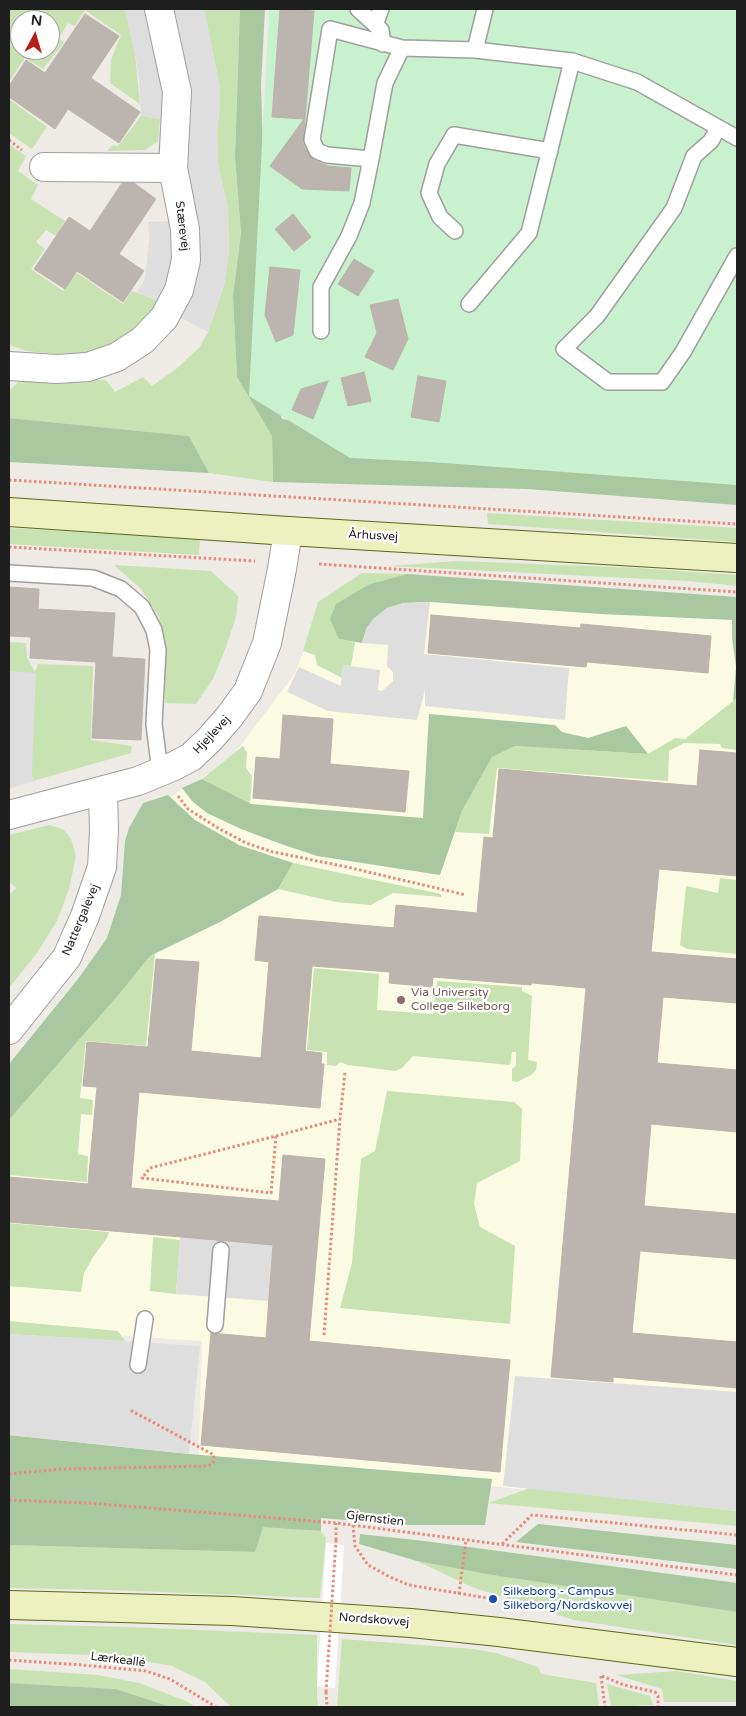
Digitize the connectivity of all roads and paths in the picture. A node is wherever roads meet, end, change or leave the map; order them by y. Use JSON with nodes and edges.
{"nodes":[{"id":1,"x":160,"y":9,"type":"edge"},
{"id":2,"x":358,"y":9,"type":"edge"},
{"id":3,"x":380,"y":9,"type":"edge"},
{"id":4,"x":484,"y":9,"type":"edge"},
{"id":5,"x":375,"y":25,"type":"junction"},
{"id":6,"x":383,"y":44,"type":"junction"},
{"id":7,"x":402,"y":48,"type":"junction"},
{"id":8,"x":475,"y":50,"type":"junction"},
{"id":9,"x":572,"y":61,"type":"junction"},
{"id":10,"x":718,"y":128,"type":"junction"},
{"id":11,"x":737,"y":138,"type":"edge"},
{"id":12,"x":550,"y":151,"type":"junction"},
{"id":13,"x":371,"y":159,"type":"junction"},
{"id":14,"x":44,"y":167,"type":"dead end"},
{"id":15,"x":173,"y":168,"type":"junction"},
{"id":16,"x":455,"y":231,"type":"dead end"},
{"id":17,"x":737,"y":256,"type":"edge"},
{"id":18,"x":469,"y":304,"type":"dead end"},
{"id":19,"x":321,"y":331,"type":"dead end"},
{"id":20,"x":9,"y":366,"type":"edge"},
{"id":21,"x":9,"y":480,"type":"edge"},
{"id":22,"x":9,"y":512,"type":"edge"},
{"id":23,"x":737,"y":524,"type":"edge"},
{"id":24,"x":288,"y":531,"type":"junction"},
{"id":25,"x":9,"y":547,"type":"edge"},
{"id":26,"x":737,"y":558,"type":"edge"},
{"id":27,"x":283,"y":562,"type":"junction"},
{"id":28,"x":9,"y":573,"type":"edge"},
{"id":29,"x":737,"y":592,"type":"edge"},
{"id":30,"x":160,"y":772,"type":"junction"},
{"id":31,"x":103,"y":792,"type":"junction"},
{"id":32,"x":177,"y":795,"type":"dead end"},
{"id":33,"x":9,"y":815,"type":"edge"},
{"id":34,"x":466,"y":895,"type":"dead end"},
{"id":35,"x":9,"y":1030,"type":"edge"},
{"id":36,"x":345,"y":1072,"type":"dead end"},
{"id":37,"x":340,"y":1120,"type":"junction"},
{"id":38,"x":276,"y":1136,"type":"junction"},
{"id":39,"x":221,"y":1250,"type":"dead end"},
{"id":40,"x":144,"y":1319,"type":"dead end"},
{"id":41,"x":215,"y":1325,"type":"dead end"},
{"id":42,"x":324,"y":1335,"type":"dead end"},
{"id":43,"x":138,"y":1365,"type":"dead end"},
{"id":44,"x":130,"y":1410,"type":"dead end"},
{"id":45,"x":9,"y":1474,"type":"edge"},
{"id":46,"x":9,"y":1500,"type":"edge"},
{"id":47,"x":336,"y":1523,"type":"junction"},
{"id":48,"x":353,"y":1526,"type":"junction"},
{"id":49,"x":737,"y":1535,"type":"edge"},
{"id":50,"x":466,"y":1540,"type":"junction"},
{"id":51,"x":502,"y":1544,"type":"junction"},
{"id":52,"x":737,"y":1575,"type":"edge"},
{"id":53,"x":460,"y":1594,"type":"junction"},
{"id":54,"x":493,"y":1599,"type":"dead end"},
{"id":55,"x":9,"y":1605,"type":"edge"},
{"id":56,"x":9,"y":1660,"type":"edge"},
{"id":57,"x":737,"y":1662,"type":"edge"},
{"id":58,"x":594,"y":1675,"type":"dead end"},
{"id":59,"x":601,"y":1676,"type":"junction"},
{"id":60,"x":216,"y":1707,"type":"edge"},
{"id":61,"x":327,"y":1707,"type":"edge"},
{"id":62,"x":605,"y":1707,"type":"edge"},
{"id":63,"x":658,"y":1707,"type":"edge"}],
"edges":[{"from":1,"to":15,"type":"street","name":"Stærevej"},
{"from":2,"to":5,"type":"lane"},
{"from":3,"to":5,"type":"lane"},
{"from":4,"to":8,"type":"lane"},
{"from":5,"to":6,"type":"lane"},
{"from":6,"to":7,"type":"lane"},
{"from":6,"to":13,"type":"lane"},
{"from":7,"to":8,"type":"lane"},
{"from":7,"to":13,"type":"lane"},
{"from":8,"to":9,"type":"lane"},
{"from":9,"to":10,"type":"lane"},
{"from":9,"to":12,"type":"lane"},
{"from":10,"to":11,"type":"lane"},
{"from":10,"to":17,"type":"lane"},
{"from":12,"to":16,"type":"lane"},
{"from":12,"to":18,"type":"lane"},
{"from":13,"to":19,"type":"lane"},
{"from":14,"to":15,"type":"street"},
{"from":15,"to":20,"type":"street","name":"Stærevej"},
{"from":21,"to":23,"type":"path"},
{"from":22,"to":24,"type":"street","name":"Århusvej"},
{"from":24,"to":26,"type":"street","name":"Århusvej"},
{"from":24,"to":27,"type":"street","name":"Hjejlevej"},
{"from":25,"to":27,"type":"path"},
{"from":27,"to":29,"type":"path"},
{"from":27,"to":30,"type":"street","name":"Hjejlevej"},
{"from":28,"to":30,"type":"lane"},
{"from":30,"to":31,"type":"street","name":"Hjejlevej"},
{"from":31,"to":33,"type":"street","name":"Hjejlevej"},
{"from":31,"to":35,"type":"street","name":"Nattergalevej"},
{"from":32,"to":34,"type":"path"},
{"from":36,"to":37,"type":"path"},
{"from":37,"to":38,"type":"path"},
{"from":37,"to":42,"type":"path"},
{"from":38,"to":38,"type":"path"},
{"from":39,"to":41,"type":"lane"},
{"from":40,"to":43,"type":"lane"},
{"from":44,"to":45,"type":"path"},
{"from":46,"to":47,"type":"path","name":"Gjernstien"},
{"from":47,"to":48,"type":"path","name":"Gjernstien"},
{"from":47,"to":61,"type":"path","bridge":true},
{"from":48,"to":50,"type":"path","name":"Gjernstien"},
{"from":48,"to":53,"type":"path"},
{"from":49,"to":51,"type":"path"},
{"from":50,"to":51,"type":"path","name":"Gjernstien"},
{"from":50,"to":53,"type":"path"},
{"from":51,"to":52,"type":"path","name":"Gjernstien"},
{"from":53,"to":54,"type":"path"},
{"from":55,"to":57,"type":"street","name":"Nordskovvej"},
{"from":56,"to":60,"type":"path","name":"Lærkeallé"},
{"from":58,"to":59,"type":"path"},
{"from":59,"to":62,"type":"path"},
{"from":59,"to":63,"type":"path"}]}
